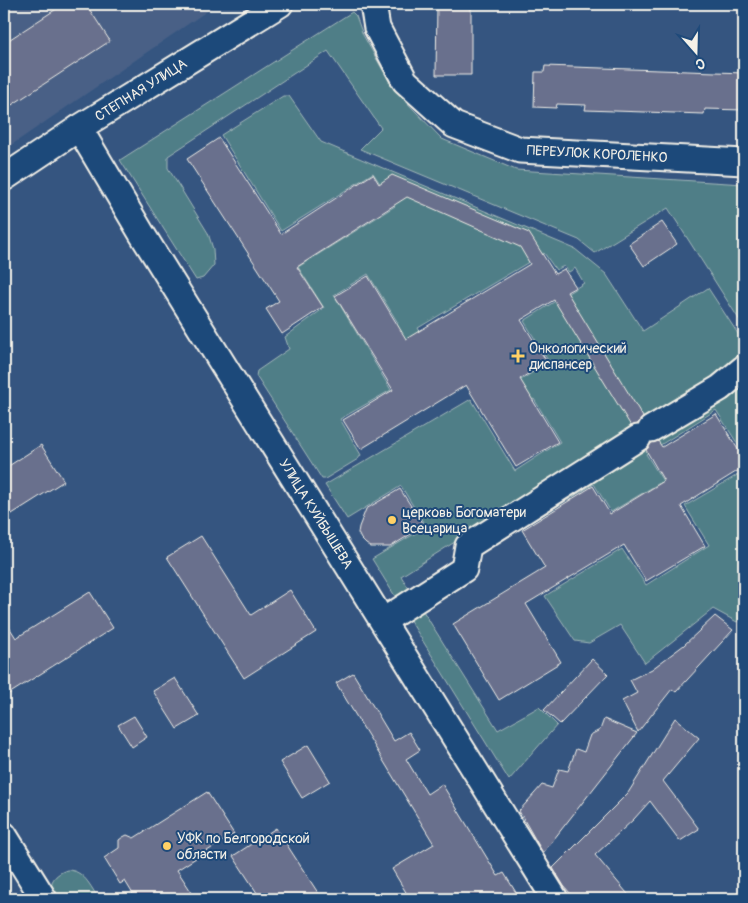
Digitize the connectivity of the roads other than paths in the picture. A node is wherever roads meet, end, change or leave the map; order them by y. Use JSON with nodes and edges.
{"nodes":[{"id":1,"x":280,"y":4,"type":"edge"},
{"id":2,"x":373,"y":4,"type":"edge"},
{"id":3,"x":79,"y":128,"type":"junction"},
{"id":4,"x":744,"y":162,"type":"edge"},
{"id":5,"x":4,"y":178,"type":"edge"},
{"id":6,"x":744,"y":368,"type":"edge"},
{"id":7,"x":383,"y":621,"type":"junction"},
{"id":8,"x":4,"y":835,"type":"edge"},
{"id":9,"x":44,"y":899,"type":"edge"},
{"id":10,"x":556,"y":899,"type":"edge"}],
"edges":[{"from":1,"to":3,"type":"street","name":"СТЕПНАЯ УЛИЦА"},
{"from":2,"to":4,"type":"street","name":"ПЕРЕУЛОК КОРОЛЕНКО"},
{"from":3,"to":5,"type":"street","name":"СТЕПНАЯ УЛИЦА"},
{"from":3,"to":7,"type":"street","name":"УЛИЦА КУЙБЫШЕВА"},
{"from":6,"to":7,"type":"street"},
{"from":7,"to":10,"type":"street","name":"УЛИЦА КУЙБЫШЕВА"},
{"from":8,"to":9,"type":"street"}]}
